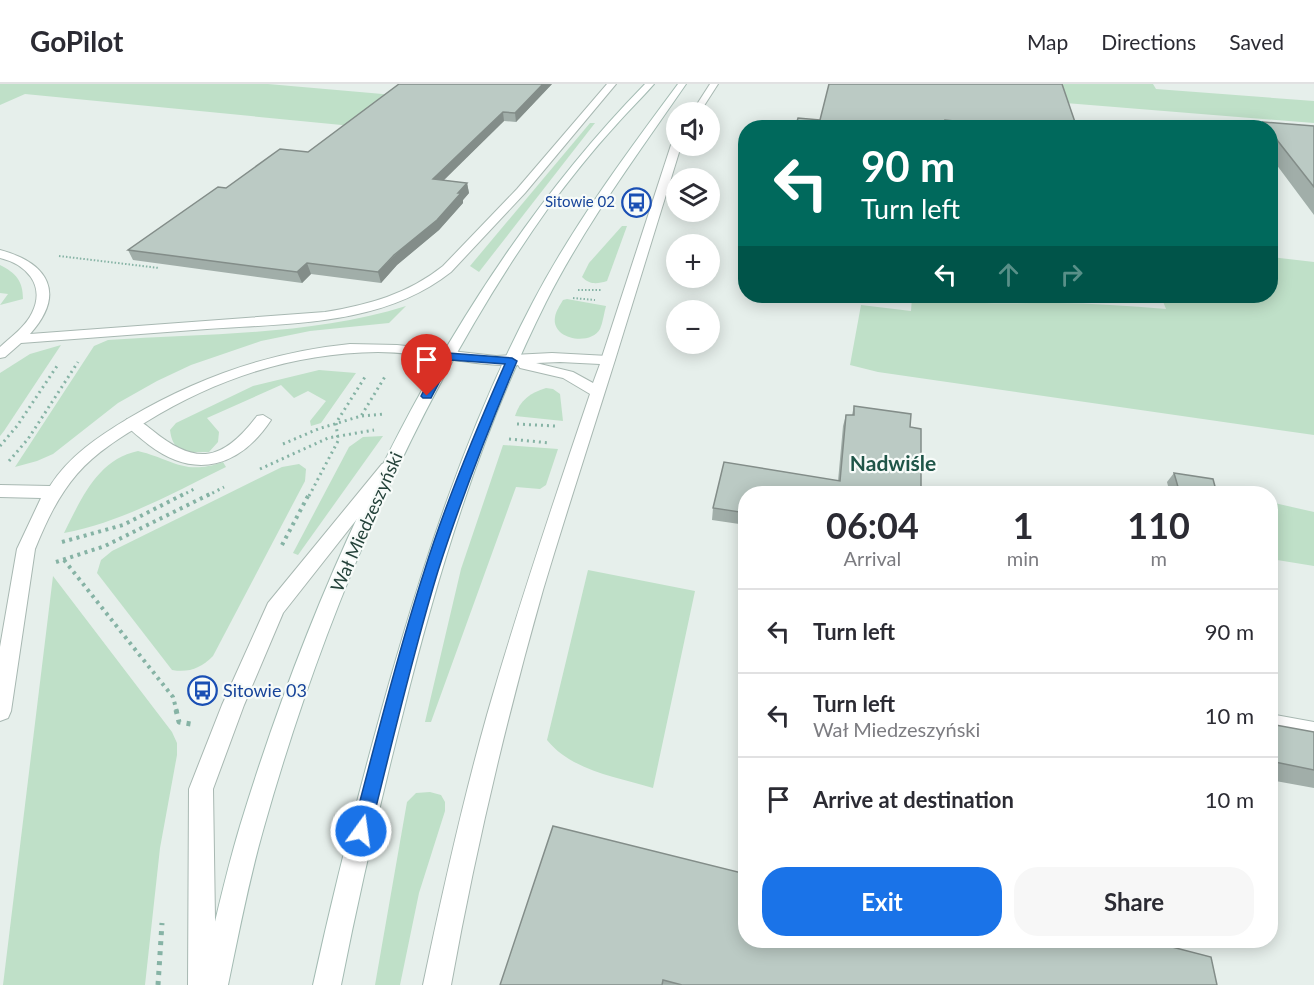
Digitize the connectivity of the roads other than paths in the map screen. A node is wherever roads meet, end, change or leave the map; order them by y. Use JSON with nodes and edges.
{"nodes":[{"id":1,"x":612,"y":84,"type":"edge"},
{"id":2,"x":650,"y":84,"type":"edge"},
{"id":3,"x":682,"y":84,"type":"edge"},
{"id":4,"x":714,"y":84,"type":"edge"},
{"id":5,"x":702,"y":102,"type":"edge"},
{"id":6,"x":673,"y":156,"type":"edge"},
{"id":7,"x":4,"y":255,"type":"edge"},
{"id":8,"x":18,"y":339,"type":"junction"},
{"id":9,"x":0,"y":354,"type":"edge"},
{"id":10,"x":448,"y":356,"type":"junction"},
{"id":11,"x":608,"y":360,"type":"junction"},
{"id":12,"x":512,"y":361,"type":"junction"},
{"id":13,"x":598,"y":392,"type":"junction"},
{"id":14,"x":263,"y":420,"type":"dead end"},
{"id":15,"x":132,"y":423,"type":"junction"},
{"id":16,"x":393,"y":462,"type":"junction"},
{"id":17,"x":0,"y":491,"type":"edge"},
{"id":18,"x":53,"y":492,"type":"junction"},
{"id":19,"x":0,"y":711,"type":"edge"},
{"id":20,"x":1278,"y":725,"type":"edge"},
{"id":21,"x":1314,"y":732,"type":"edge"},
{"id":22,"x":202,"y":985,"type":"edge"},
{"id":23,"x":214,"y":985,"type":"edge"},
{"id":24,"x":327,"y":985,"type":"edge"},
{"id":25,"x":437,"y":985,"type":"edge"}],
"edges":[{"from":1,"to":8,"type":"street"},
{"from":2,"to":10,"type":"street","name":"Wał Miedzeszyński"},
{"from":3,"to":12,"type":"street"},
{"from":4,"to":5,"type":"street"},
{"from":6,"to":11,"type":"street"},
{"from":7,"to":8,"type":"street"},
{"from":8,"to":9,"type":"street"},
{"from":10,"to":12,"type":"street"},
{"from":10,"to":15,"type":"street"},
{"from":10,"to":16,"type":"street","name":"Wał Miedzeszyński"},
{"from":11,"to":12,"type":"street"},
{"from":11,"to":13,"type":"street"},
{"from":12,"to":13,"type":"street"},
{"from":12,"to":24,"type":"street"},
{"from":13,"to":25,"type":"street"},
{"from":14,"to":15,"type":"street"},
{"from":15,"to":18,"type":"street"},
{"from":16,"to":22,"type":"street"},
{"from":16,"to":23,"type":"street","name":"Wał Miedzeszyński"},
{"from":17,"to":18,"type":"street"},
{"from":18,"to":19,"type":"street"},
{"from":20,"to":21,"type":"street"}]}
